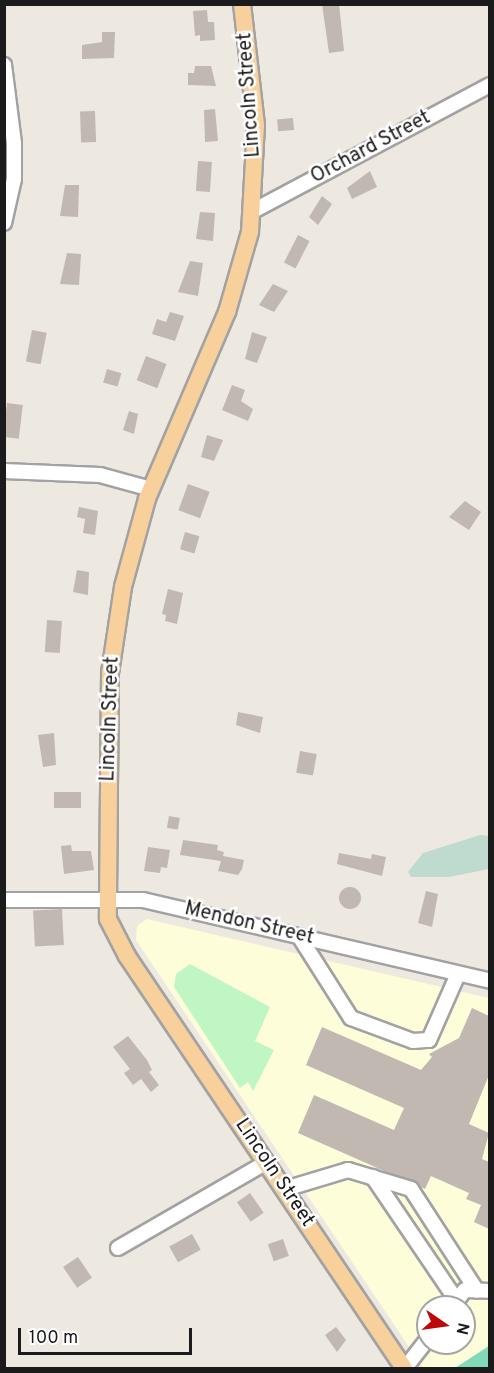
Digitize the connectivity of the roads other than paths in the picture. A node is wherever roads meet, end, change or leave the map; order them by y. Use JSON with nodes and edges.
{"nodes":[{"id":1,"x":242,"y":4,"type":"edge"},
{"id":2,"x":4,"y":65,"type":"edge"},
{"id":3,"x":489,"y":85,"type":"edge"},
{"id":4,"x":253,"y":211,"type":"junction"},
{"id":5,"x":4,"y":223,"type":"edge"},
{"id":6,"x":4,"y":471,"type":"edge"},
{"id":7,"x":151,"y":489,"type":"junction"},
{"id":8,"x":106,"y":897,"type":"junction"},
{"id":9,"x":4,"y":900,"type":"edge"},
{"id":10,"x":299,"y":936,"type":"junction"},
{"id":11,"x":458,"y":974,"type":"junction"},
{"id":12,"x":489,"y":981,"type":"edge"},
{"id":13,"x":267,"y":1162,"type":"junction"},
{"id":14,"x":373,"y":1178,"type":"junction"},
{"id":15,"x":285,"y":1189,"type":"junction"},
{"id":16,"x":118,"y":1248,"type":"dead end"},
{"id":17,"x":483,"y":1291,"type":"edge"},
{"id":18,"x":448,"y":1295,"type":"edge"},
{"id":19,"x":461,"y":1295,"type":"edge"},
{"id":20,"x":416,"y":1354,"type":"edge"},
{"id":21,"x":404,"y":1368,"type":"edge"}],
"edges":[{"from":1,"to":4,"type":"main road","name":"Lincoln Street"},
{"from":2,"to":5,"type":"street"},
{"from":3,"to":4,"type":"street","name":"Orchard Street"},
{"from":4,"to":7,"type":"main road","name":"Lincoln Street"},
{"from":6,"to":7,"type":"street"},
{"from":7,"to":8,"type":"main road","name":"Lincoln Street"},
{"from":8,"to":9,"type":"street","name":"Mendon Street"},
{"from":8,"to":10,"type":"street","name":"Mendon Street"},
{"from":8,"to":13,"type":"main road","name":"Lincoln Street"},
{"from":10,"to":11,"type":"street","name":"Mendon Street"},
{"from":10,"to":11,"type":"street"},
{"from":11,"to":12,"type":"street","name":"Mendon Street"},
{"from":13,"to":15,"type":"main road","name":"Lincoln Street"},
{"from":13,"to":16,"type":"street"},
{"from":14,"to":15,"type":"street"},
{"from":14,"to":17,"type":"street"},
{"from":14,"to":18,"type":"street"},
{"from":15,"to":21,"type":"main road","name":"Lincoln Street"},
{"from":17,"to":19,"type":"street"},
{"from":20,"to":21,"type":"street"}]}
